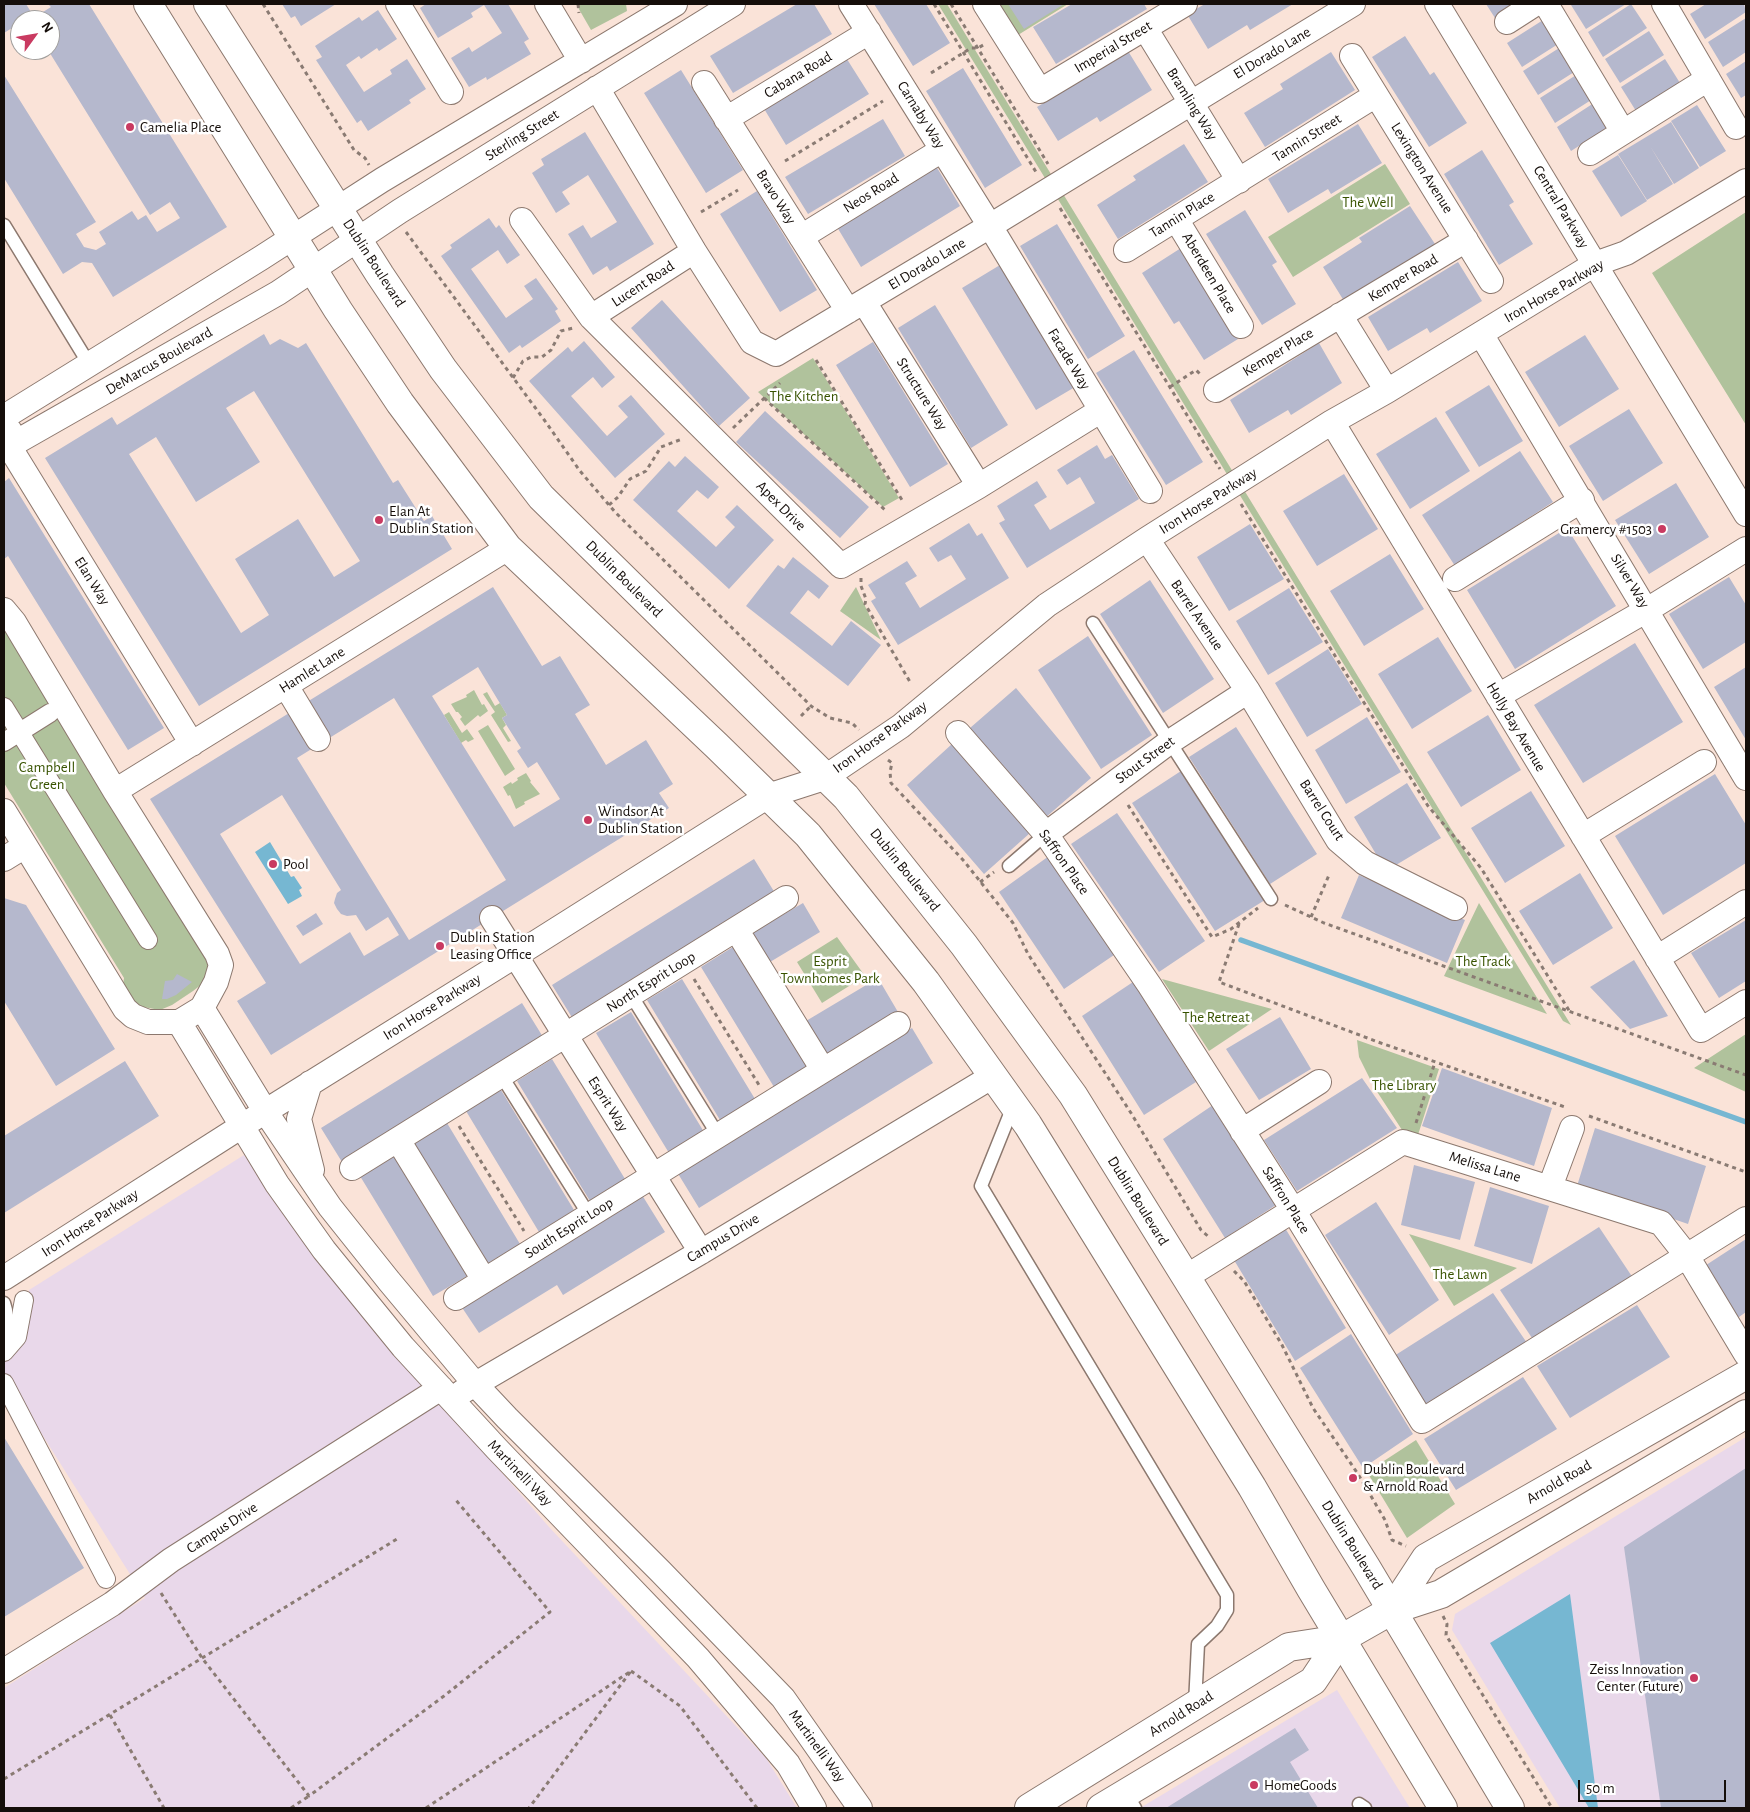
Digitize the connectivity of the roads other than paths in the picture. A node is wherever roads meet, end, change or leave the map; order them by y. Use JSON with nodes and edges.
{"nodes":[{"id":1,"x":148,"y":4,"type":"edge"},
{"id":2,"x":208,"y":4,"type":"edge"},
{"id":3,"x":398,"y":4,"type":"edge"},
{"id":4,"x":547,"y":4,"type":"edge"},
{"id":5,"x":675,"y":4,"type":"edge"},
{"id":6,"x":733,"y":4,"type":"edge"},
{"id":7,"x":851,"y":4,"type":"edge"},
{"id":8,"x":985,"y":4,"type":"edge"},
{"id":9,"x":1185,"y":4,"type":"edge"},
{"id":10,"x":1353,"y":4,"type":"edge"},
{"id":11,"x":1437,"y":4,"type":"edge"},
{"id":12,"x":1535,"y":4,"type":"edge"},
{"id":13,"x":1546,"y":4,"type":"edge"},
{"id":14,"x":1664,"y":4,"type":"edge"},
{"id":15,"x":1507,"y":22,"type":"dead end"},
{"id":16,"x":1145,"y":28,"type":"junction"},
{"id":17,"x":869,"y":32,"type":"junction"},
{"id":18,"x":1352,"y":56,"type":"dead end"},
{"id":19,"x":581,"y":61,"type":"junction"},
{"id":20,"x":1708,"y":79,"type":"junction"},
{"id":21,"x":704,"y":83,"type":"dead end"},
{"id":22,"x":597,"y":88,"type":"junction"},
{"id":23,"x":451,"y":92,"type":"dead end"},
{"id":24,"x":1376,"y":95,"type":"junction"},
{"id":25,"x":1191,"y":102,"type":"junction"},
{"id":26,"x":726,"y":119,"type":"junction"},
{"id":27,"x":1736,"y":127,"type":"dead end"},
{"id":28,"x":1623,"y":132,"type":"junction"},
{"id":29,"x":942,"y":150,"type":"junction"},
{"id":30,"x":1590,"y":153,"type":"dead end"},
{"id":31,"x":1746,"y":180,"type":"edge"},
{"id":32,"x":1239,"y":181,"type":"junction"},
{"id":33,"x":339,"y":208,"type":"junction"},
{"id":34,"x":1176,"y":219,"type":"junction"},
{"id":35,"x":522,"y":220,"type":"dead end"},
{"id":36,"x":4,"y":225,"type":"edge"},
{"id":37,"x":990,"y":226,"type":"junction"},
{"id":38,"x":294,"y":237,"type":"junction"},
{"id":39,"x":801,"y":237,"type":"junction"},
{"id":40,"x":358,"y":239,"type":"junction"},
{"id":41,"x":1466,"y":240,"type":"junction"},
{"id":42,"x":1126,"y":250,"type":"dead end"},
{"id":43,"x":694,"y":251,"type":"junction"},
{"id":44,"x":1596,"y":264,"type":"junction"},
{"id":45,"x":314,"y":269,"type":"junction"},
{"id":46,"x":1491,"y":281,"type":"dead end"},
{"id":47,"x":856,"y":306,"type":"junction"},
{"id":48,"x":1340,"y":315,"type":"junction"},
{"id":49,"x":584,"y":322,"type":"junction"},
{"id":50,"x":1241,"y":326,"type":"dead end"},
{"id":51,"x":1481,"y":334,"type":"junction"},
{"id":52,"x":89,"y":364,"type":"junction"},
{"id":53,"x":1216,"y":390,"type":"road end"},
{"id":54,"x":1387,"y":391,"type":"junction"},
{"id":55,"x":1100,"y":411,"type":"junction"},
{"id":56,"x":8,"y":415,"type":"edge"},
{"id":57,"x":1332,"y":422,"type":"junction"},
{"id":58,"x":6,"y":448,"type":"edge"},
{"id":59,"x":979,"y":486,"type":"junction"},
{"id":60,"x":1150,"y":491,"type":"dead end"},
{"id":61,"x":1582,"y":500,"type":"junction"},
{"id":62,"x":1746,"y":514,"type":"edge"},
{"id":63,"x":1147,"y":539,"type":"junction"},
{"id":64,"x":508,"y":548,"type":"junction"},
{"id":65,"x":1746,"y":550,"type":"edge"},
{"id":66,"x":1455,"y":579,"type":"dead end"},
{"id":67,"x":4,"y":610,"type":"edge"},
{"id":68,"x":1647,"y":610,"type":"junction"},
{"id":69,"x":1093,"y":623,"type":"dead end"},
{"id":70,"x":286,"y":686,"type":"junction"},
{"id":71,"x":1248,"y":691,"type":"junction"},
{"id":72,"x":1498,"y":696,"type":"junction"},
{"id":73,"x":4,"y":707,"type":"edge"},
{"id":74,"x":50,"y":713,"type":"dead end"},
{"id":75,"x":19,"y":732,"type":"junction"},
{"id":76,"x":958,"y":733,"type":"dead end"},
{"id":77,"x":318,"y":739,"type":"dead end"},
{"id":78,"x":4,"y":742,"type":"edge"},
{"id":79,"x":1170,"y":742,"type":"junction"},
{"id":80,"x":192,"y":744,"type":"junction"},
{"id":81,"x":1704,"y":762,"type":"dead end"},
{"id":82,"x":824,"y":778,"type":"junction"},
{"id":83,"x":1746,"y":778,"type":"edge"},
{"id":84,"x":115,"y":791,"type":"junction"},
{"id":85,"x":768,"y":796,"type":"junction"},
{"id":86,"x":4,"y":811,"type":"edge"},
{"id":87,"x":1046,"y":834,"type":"junction"},
{"id":88,"x":1583,"y":836,"type":"junction"},
{"id":89,"x":25,"y":846,"type":"junction"},
{"id":90,"x":4,"y":859,"type":"edge"},
{"id":91,"x":1009,"y":866,"type":"dead end"},
{"id":92,"x":786,"y":898,"type":"dead end"},
{"id":93,"x":1271,"y":899,"type":"road end"},
{"id":94,"x":1746,"y":902,"type":"edge"},
{"id":95,"x":1455,"y":908,"type":"dead end"},
{"id":96,"x":492,"y":918,"type":"dead end"},
{"id":97,"x":736,"y":929,"type":"junction"},
{"id":98,"x":148,"y":940,"type":"dead end"},
{"id":99,"x":516,"y":955,"type":"junction"},
{"id":100,"x":1657,"y":958,"type":"junction"},
{"id":101,"x":630,"y":995,"type":"junction"},
{"id":102,"x":1746,"y":1002,"type":"edge"},
{"id":103,"x":202,"y":1008,"type":"junction"},
{"id":104,"x":179,"y":1022,"type":"junction"},
{"id":105,"x":898,"y":1024,"type":"dead end"},
{"id":106,"x":566,"y":1035,"type":"junction"},
{"id":107,"x":823,"y":1070,"type":"junction"},
{"id":108,"x":501,"y":1075,"type":"junction"},
{"id":109,"x":993,"y":1076,"type":"junction"},
{"id":110,"x":1319,"y":1082,"type":"dead end"},
{"id":111,"x":310,"y":1083,"type":"junction"},
{"id":112,"x":1014,"y":1104,"type":"junction"},
{"id":113,"x":265,"y":1111,"type":"junction"},
{"id":114,"x":1574,"y":1116,"type":"road end"},
{"id":115,"x":242,"y":1126,"type":"junction"},
{"id":116,"x":1242,"y":1131,"type":"junction"},
{"id":117,"x":718,"y":1135,"type":"junction"},
{"id":118,"x":398,"y":1140,"type":"junction"},
{"id":119,"x":352,"y":1168,"type":"dead end"},
{"id":120,"x":653,"y":1175,"type":"junction"},
{"id":121,"x":1550,"y":1187,"type":"junction"},
{"id":122,"x":1293,"y":1210,"type":"junction"},
{"id":123,"x":589,"y":1215,"type":"junction"},
{"id":124,"x":1746,"y":1219,"type":"edge"},
{"id":125,"x":362,"y":1248,"type":"junction"},
{"id":126,"x":701,"y":1252,"type":"junction"},
{"id":127,"x":1687,"y":1256,"type":"junction"},
{"id":128,"x":1186,"y":1277,"type":"junction"},
{"id":129,"x":4,"y":1278,"type":"edge"},
{"id":130,"x":484,"y":1280,"type":"junction"},
{"id":131,"x":456,"y":1298,"type":"dead end"},
{"id":132,"x":24,"y":1300,"type":"dead end"},
{"id":133,"x":4,"y":1303,"type":"edge"},
{"id":134,"x":4,"y":1338,"type":"edge"},
{"id":135,"x":4,"y":1352,"type":"edge"},
{"id":136,"x":1746,"y":1354,"type":"edge"},
{"id":137,"x":1746,"y":1375,"type":"edge"},
{"id":138,"x":4,"y":1383,"type":"edge"},
{"id":139,"x":475,"y":1384,"type":"junction"},
{"id":140,"x":446,"y":1393,"type":"junction"},
{"id":141,"x":1746,"y":1414,"type":"edge"},
{"id":142,"x":106,"y":1579,"type":"dead end"},
{"id":143,"x":1392,"y":1610,"type":"junction"},
{"id":144,"x":1341,"y":1639,"type":"junction"},
{"id":145,"x":4,"y":1671,"type":"edge"},
{"id":146,"x":1195,"y":1705,"type":"junction"},
{"id":147,"x":1130,"y":1801,"type":"edge"},
{"id":148,"x":814,"y":1808,"type":"edge"},
{"id":149,"x":860,"y":1808,"type":"edge"},
{"id":150,"x":1029,"y":1808,"type":"edge"},
{"id":151,"x":1101,"y":1808,"type":"edge"},
{"id":152,"x":1443,"y":1808,"type":"edge"},
{"id":153,"x":1510,"y":1808,"type":"edge"}],
"edges":[{"from":1,"to":38,"type":"main road"},
{"from":2,"to":33,"type":"main road","name":"Dublin Boulevard"},
{"from":3,"to":23,"type":"street"},
{"from":4,"to":19,"type":"street"},
{"from":5,"to":19,"type":"street"},
{"from":6,"to":22,"type":"street","name":"Sterling Street"},
{"from":7,"to":17,"type":"street","name":"Carnaby Way"},
{"from":8,"to":16,"type":"street","name":"Imperial Street"},
{"from":9,"to":16,"type":"street","name":"Imperial Street"},
{"from":10,"to":25,"type":"street","name":"El Dorado Lane"},
{"from":11,"to":44,"type":"street","name":"Central Parkway"},
{"from":12,"to":15,"type":"street"},
{"from":13,"to":28,"type":"street"},
{"from":14,"to":20,"type":"street"},
{"from":16,"to":25,"type":"street","name":"Bramling Way"},
{"from":17,"to":26,"type":"street","name":"Cabana Road"},
{"from":17,"to":29,"type":"street","name":"Carnaby Way"},
{"from":18,"to":24,"type":"street","name":"Lexington Avenue"},
{"from":19,"to":33,"type":"street"},
{"from":20,"to":27,"type":"street"},
{"from":20,"to":28,"type":"street"},
{"from":21,"to":26,"type":"street","name":"Bravo Way"},
{"from":22,"to":40,"type":"street","name":"Sterling Street"},
{"from":22,"to":43,"type":"street","name":"El Dorado Lane"},
{"from":24,"to":32,"type":"street","name":"Tannin Street"},
{"from":24,"to":41,"type":"street","name":"Lexington Avenue"},
{"from":25,"to":32,"type":"street","name":"Bramling Way"},
{"from":25,"to":37,"type":"street","name":"El Dorado Lane"},
{"from":26,"to":39,"type":"street","name":"Bravo Way"},
{"from":28,"to":30,"type":"street"},
{"from":29,"to":37,"type":"street","name":"Carnaby Way"},
{"from":29,"to":39,"type":"street","name":"Neos Road"},
{"from":31,"to":44,"type":"street","name":"Iron Horse Parkway"},
{"from":32,"to":34,"type":"street","name":"Tannin Place"},
{"from":33,"to":38,"type":"street"},
{"from":33,"to":40,"type":"main road","name":"Dublin Boulevard"},
{"from":34,"to":42,"type":"street","name":"Tannin Place"},
{"from":34,"to":50,"type":"street","name":"Aberdeen Place"},
{"from":35,"to":49,"type":"street","name":"Apex Drive"},
{"from":36,"to":52,"type":"lane"},
{"from":37,"to":47,"type":"street","name":"El Dorado Lane"},
{"from":37,"to":55,"type":"street","name":"Facade Way"},
{"from":38,"to":45,"type":"main road"},
{"from":38,"to":52,"type":"street"},
{"from":39,"to":47,"type":"street","name":"Bravo Way"},
{"from":40,"to":45,"type":"street","name":"Sterling Street"},
{"from":40,"to":82,"type":"main road","name":"Dublin Boulevard"},
{"from":41,"to":46,"type":"street","name":"Lexington Avenue"},
{"from":41,"to":48,"type":"street","name":"Kemper Road"},
{"from":43,"to":47,"type":"street","name":"El Dorado Lane"},
{"from":43,"to":49,"type":"street","name":"Lucent Road"},
{"from":44,"to":51,"type":"street","name":"Iron Horse Parkway"},
{"from":44,"to":62,"type":"street","name":"Central Parkway"},
{"from":45,"to":58,"type":"street","name":"DeMarcus Boulevard"},
{"from":45,"to":64,"type":"main road"},
{"from":47,"to":59,"type":"street","name":"Structure Way"},
{"from":48,"to":53,"type":"street","name":"Kemper Place"},
{"from":48,"to":54,"type":"street"},
{"from":49,"to":59,"type":"street","name":"Apex Drive"},
{"from":51,"to":54,"type":"street","name":"Iron Horse Parkway"},
{"from":51,"to":61,"type":"street","name":"Silver Way"},
{"from":52,"to":56,"type":"street"},
{"from":54,"to":57,"type":"street","name":"Iron Horse Parkway"},
{"from":55,"to":59,"type":"street","name":"Apex Drive"},
{"from":55,"to":60,"type":"street","name":"Facade Way"},
{"from":56,"to":58,"type":"street"},
{"from":57,"to":63,"type":"street","name":"Iron Horse Parkway"},
{"from":57,"to":72,"type":"street","name":"Holly Bay Avenue"},
{"from":58,"to":80,"type":"street","name":"Elan Way"},
{"from":61,"to":66,"type":"street"},
{"from":61,"to":68,"type":"street","name":"Silver Way"},
{"from":63,"to":71,"type":"street","name":"Barrel Avenue"},
{"from":63,"to":82,"type":"street","name":"Iron Horse Parkway"},
{"from":64,"to":70,"type":"street","name":"Hamlet Lane"},
{"from":64,"to":85,"type":"main road"},
{"from":65,"to":68,"type":"street"},
{"from":67,"to":84,"type":"street"},
{"from":68,"to":72,"type":"street"},
{"from":68,"to":83,"type":"street","name":"Silver Way"},
{"from":69,"to":79,"type":"lane"},
{"from":70,"to":77,"type":"street"},
{"from":70,"to":80,"type":"street","name":"Hamlet Lane"},
{"from":71,"to":79,"type":"street","name":"Stout Street"},
{"from":71,"to":95,"type":"street","name":"Barrel Court"},
{"from":72,"to":88,"type":"street","name":"Holly Bay Avenue"},
{"from":73,"to":75,"type":"street"},
{"from":74,"to":75,"type":"street"},
{"from":75,"to":78,"type":"street"},
{"from":75,"to":98,"type":"street"},
{"from":76,"to":87,"type":"street","name":"Saffron Place"},
{"from":79,"to":87,"type":"street","name":"Stout Street"},
{"from":79,"to":93,"type":"lane"},
{"from":80,"to":84,"type":"street","name":"Hamlet Lane"},
{"from":81,"to":88,"type":"street"},
{"from":82,"to":85,"type":"street","name":"Iron Horse Parkway"},
{"from":82,"to":128,"type":"main road","name":"Dublin Boulevard"},
{"from":84,"to":103,"type":"street"},
{"from":85,"to":99,"type":"street","name":"Iron Horse Parkway"},
{"from":85,"to":109,"type":"main road"},
{"from":86,"to":89,"type":"street"},
{"from":87,"to":91,"type":"lane"},
{"from":87,"to":116,"type":"street","name":"Saffron Place"},
{"from":88,"to":100,"type":"street","name":"Holly Bay Avenue"},
{"from":89,"to":90,"type":"street"},
{"from":89,"to":104,"type":"street"},
{"from":92,"to":97,"type":"street","name":"North Esprit Loop"},
{"from":94,"to":100,"type":"street"},
{"from":96,"to":99,"type":"street","name":"Esprit Way"},
{"from":97,"to":101,"type":"street","name":"North Esprit Loop"},
{"from":97,"to":107,"type":"street"},
{"from":99,"to":106,"type":"street","name":"Esprit Way"},
{"from":99,"to":111,"type":"street","name":"Iron Horse Parkway"},
{"from":100,"to":102,"type":"street","name":"Holly Bay Avenue"},
{"from":101,"to":106,"type":"street","name":"North Esprit Loop"},
{"from":101,"to":117,"type":"lane"},
{"from":103,"to":104,"type":"street"},
{"from":103,"to":113,"type":"street"},
{"from":104,"to":115,"type":"street"},
{"from":105,"to":107,"type":"street"},
{"from":106,"to":108,"type":"street"},
{"from":106,"to":120,"type":"street","name":"Esprit Way"},
{"from":107,"to":117,"type":"street"},
{"from":108,"to":118,"type":"street"},
{"from":108,"to":123,"type":"lane"},
{"from":109,"to":112,"type":"main road"},
{"from":109,"to":126,"type":"street","name":"Campus Drive"},
{"from":110,"to":116,"type":"street"},
{"from":111,"to":113,"type":"street","name":"Iron Horse Parkway"},
{"from":111,"to":125,"type":"street","name":"Martinelli Way"},
{"from":112,"to":144,"type":"main road"},
{"from":112,"to":146,"type":"lane"},
{"from":113,"to":115,"type":"street","name":"Iron Horse Parkway"},
{"from":113,"to":125,"type":"street","name":"Martinelli Way"},
{"from":114,"to":121,"type":"street"},
{"from":115,"to":129,"type":"street","name":"Iron Horse Parkway"},
{"from":115,"to":140,"type":"street","name":"Martinelli Way"},
{"from":116,"to":122,"type":"street","name":"Saffron Place"},
{"from":117,"to":120,"type":"street"},
{"from":118,"to":119,"type":"street"},
{"from":118,"to":130,"type":"street"},
{"from":120,"to":123,"type":"street","name":"South Esprit Loop"},
{"from":120,"to":126,"type":"street","name":"Esprit Way"},
{"from":121,"to":122,"type":"street","name":"Melissa Lane"},
{"from":121,"to":127,"type":"street","name":"Melissa Lane"},
{"from":122,"to":127,"type":"street","name":"Saffron Place"},
{"from":122,"to":128,"type":"street"},
{"from":123,"to":130,"type":"street","name":"South Esprit Loop"},
{"from":124,"to":127,"type":"street"},
{"from":125,"to":139,"type":"street","name":"Martinelli Way"},
{"from":126,"to":139,"type":"street","name":"Campus Drive"},
{"from":127,"to":136,"type":"street","name":"Melissa Lane"},
{"from":128,"to":143,"type":"main road","name":"Dublin Boulevard"},
{"from":130,"to":131,"type":"street","name":"South Esprit Loop"},
{"from":132,"to":135,"type":"street"},
{"from":133,"to":134,"type":"lane"},
{"from":137,"to":143,"type":"main road","name":"Arnold Road"},
{"from":138,"to":142,"type":"street"},
{"from":139,"to":140,"type":"street","name":"Campus Drive"},
{"from":139,"to":149,"type":"street","name":"Martinelli Way"},
{"from":140,"to":145,"type":"street","name":"Campus Drive"},
{"from":140,"to":148,"type":"street","name":"Martinelli Way"},
{"from":141,"to":143,"type":"main road","name":"Arnold Road"},
{"from":143,"to":144,"type":"main road","name":"Arnold Road"},
{"from":143,"to":153,"type":"main road","name":"Dublin Boulevard"},
{"from":144,"to":146,"type":"main road","name":"Arnold Road"},
{"from":144,"to":147,"type":"main road","name":"Arnold Road"},
{"from":144,"to":152,"type":"main road"},
{"from":146,"to":150,"type":"main road","name":"Arnold Road"},
{"from":147,"to":151,"type":"main road","name":"Arnold Road"}]}
